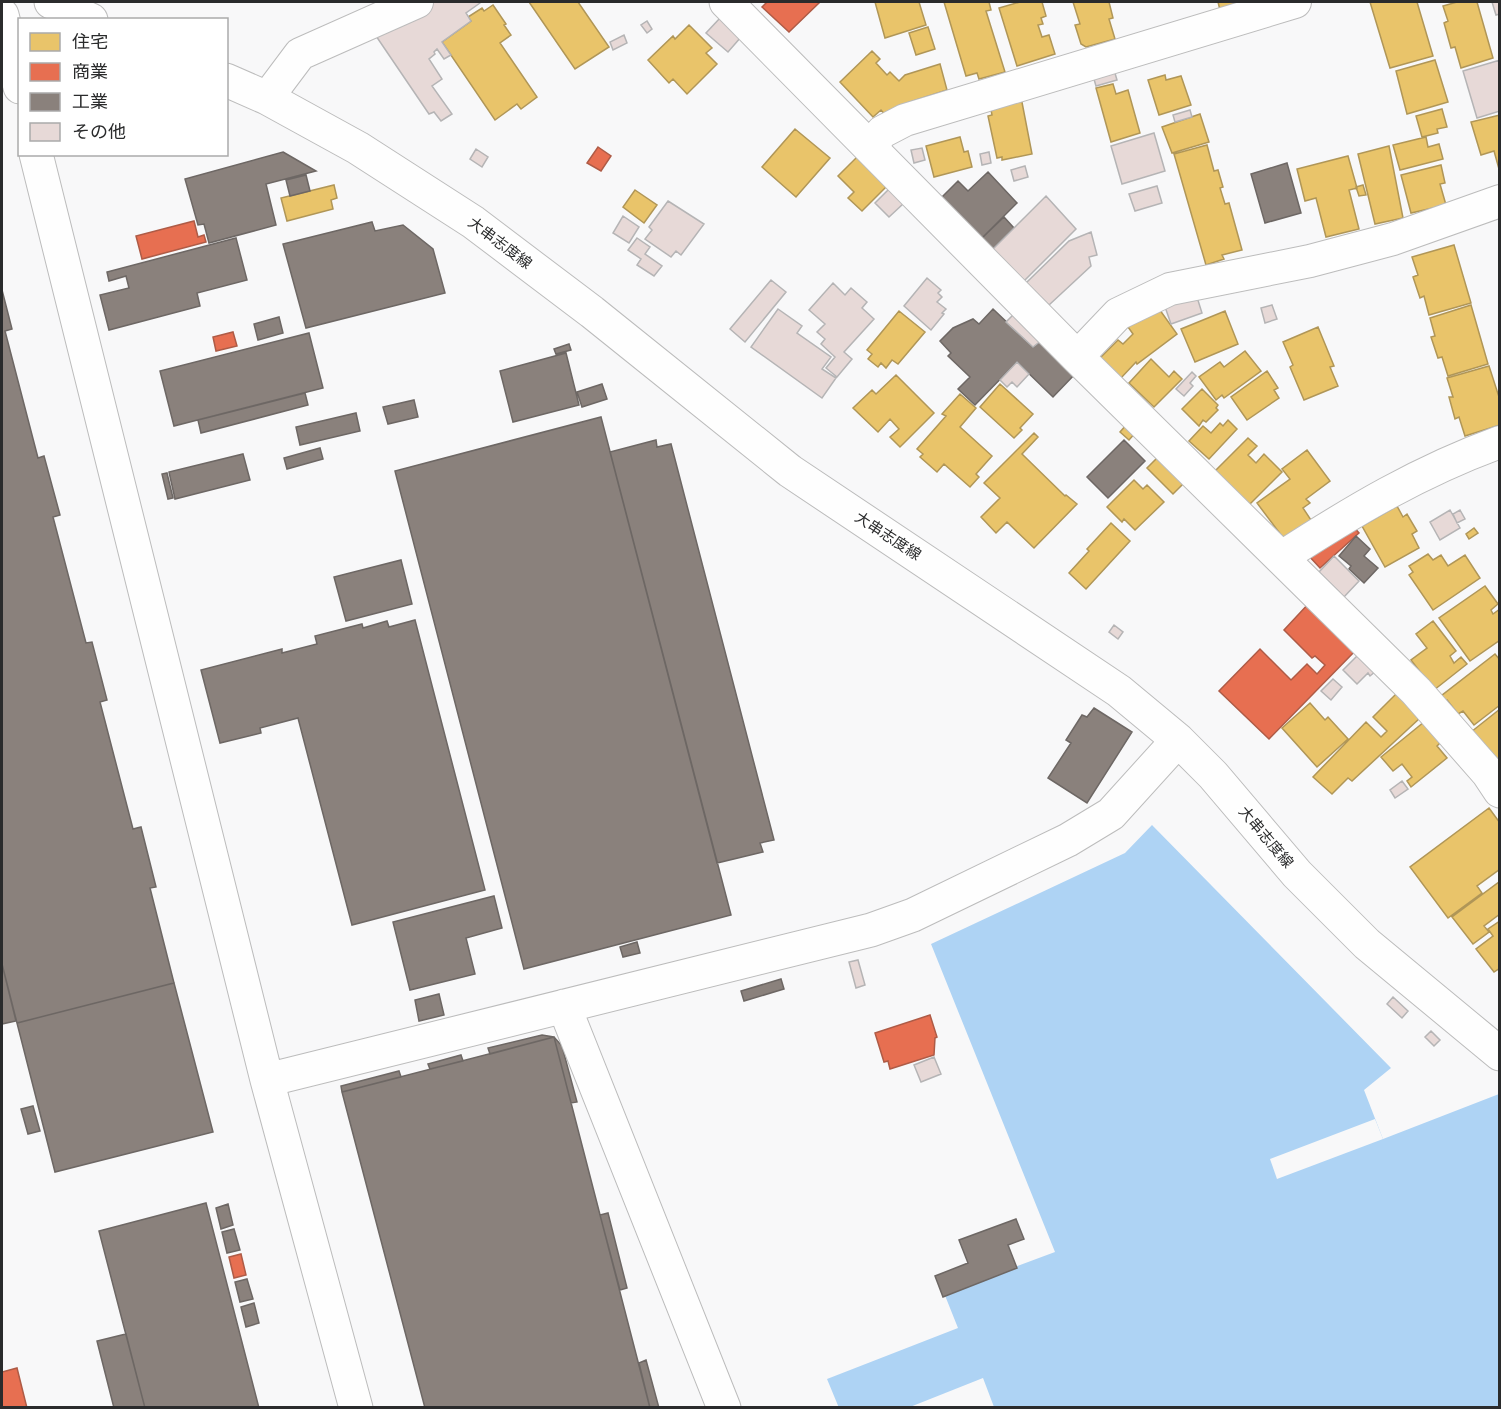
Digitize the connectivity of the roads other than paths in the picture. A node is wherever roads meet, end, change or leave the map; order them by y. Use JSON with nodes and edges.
{"nodes":[{"id":1,"x":51,"y":2,"type":"edge"},
{"id":2,"x":417,"y":2,"type":"edge"},
{"id":3,"x":726,"y":2,"type":"edge"},
{"id":4,"x":1295,"y":2,"type":"edge"},
{"id":5,"x":2,"y":15,"type":"edge"},
{"id":6,"x":87,"y":18,"type":"edge"},
{"id":7,"x":18,"y":79,"type":"edge"},
{"id":8,"x":228,"y":81,"type":"edge"},
{"id":9,"x":267,"y":98,"type":"junction"},
{"id":10,"x":870,"y":147,"type":"junction"},
{"id":11,"x":36,"y":156,"type":"edge"},
{"id":12,"x":1500,"y":201,"type":"edge"},
{"id":13,"x":1077,"y":357,"type":"junction"},
{"id":14,"x":1499,"y":442,"type":"edge"},
{"id":15,"x":1281,"y":557,"type":"junction"},
{"id":16,"x":1178,"y":740,"type":"junction"},
{"id":17,"x":1500,"y":791,"type":"edge"},
{"id":18,"x":564,"y":1006,"type":"junction"},
{"id":19,"x":1500,"y":1054,"type":"edge"},
{"id":20,"x":267,"y":1080,"type":"junction"},
{"id":21,"x":356,"y":1407,"type":"edge"},
{"id":22,"x":724,"y":1407,"type":"edge"}],
"edges":[{"from":1,"to":6,"type":"street"},
{"from":2,"to":9,"type":"street"},
{"from":3,"to":10,"type":"street"},
{"from":4,"to":10,"type":"street"},
{"from":5,"to":7,"type":"street"},
{"from":8,"to":9,"type":"street","name":"大串志度線"},
{"from":9,"to":16,"type":"street","name":"大串志度線"},
{"from":10,"to":13,"type":"street"},
{"from":11,"to":20,"type":"street"},
{"from":12,"to":13,"type":"street"},
{"from":13,"to":15,"type":"street"},
{"from":14,"to":15,"type":"street"},
{"from":15,"to":17,"type":"street"},
{"from":16,"to":18,"type":"street"},
{"from":16,"to":19,"type":"street","name":"大串志度線"},
{"from":18,"to":20,"type":"street"},
{"from":18,"to":22,"type":"street"},
{"from":20,"to":21,"type":"street"}]}
